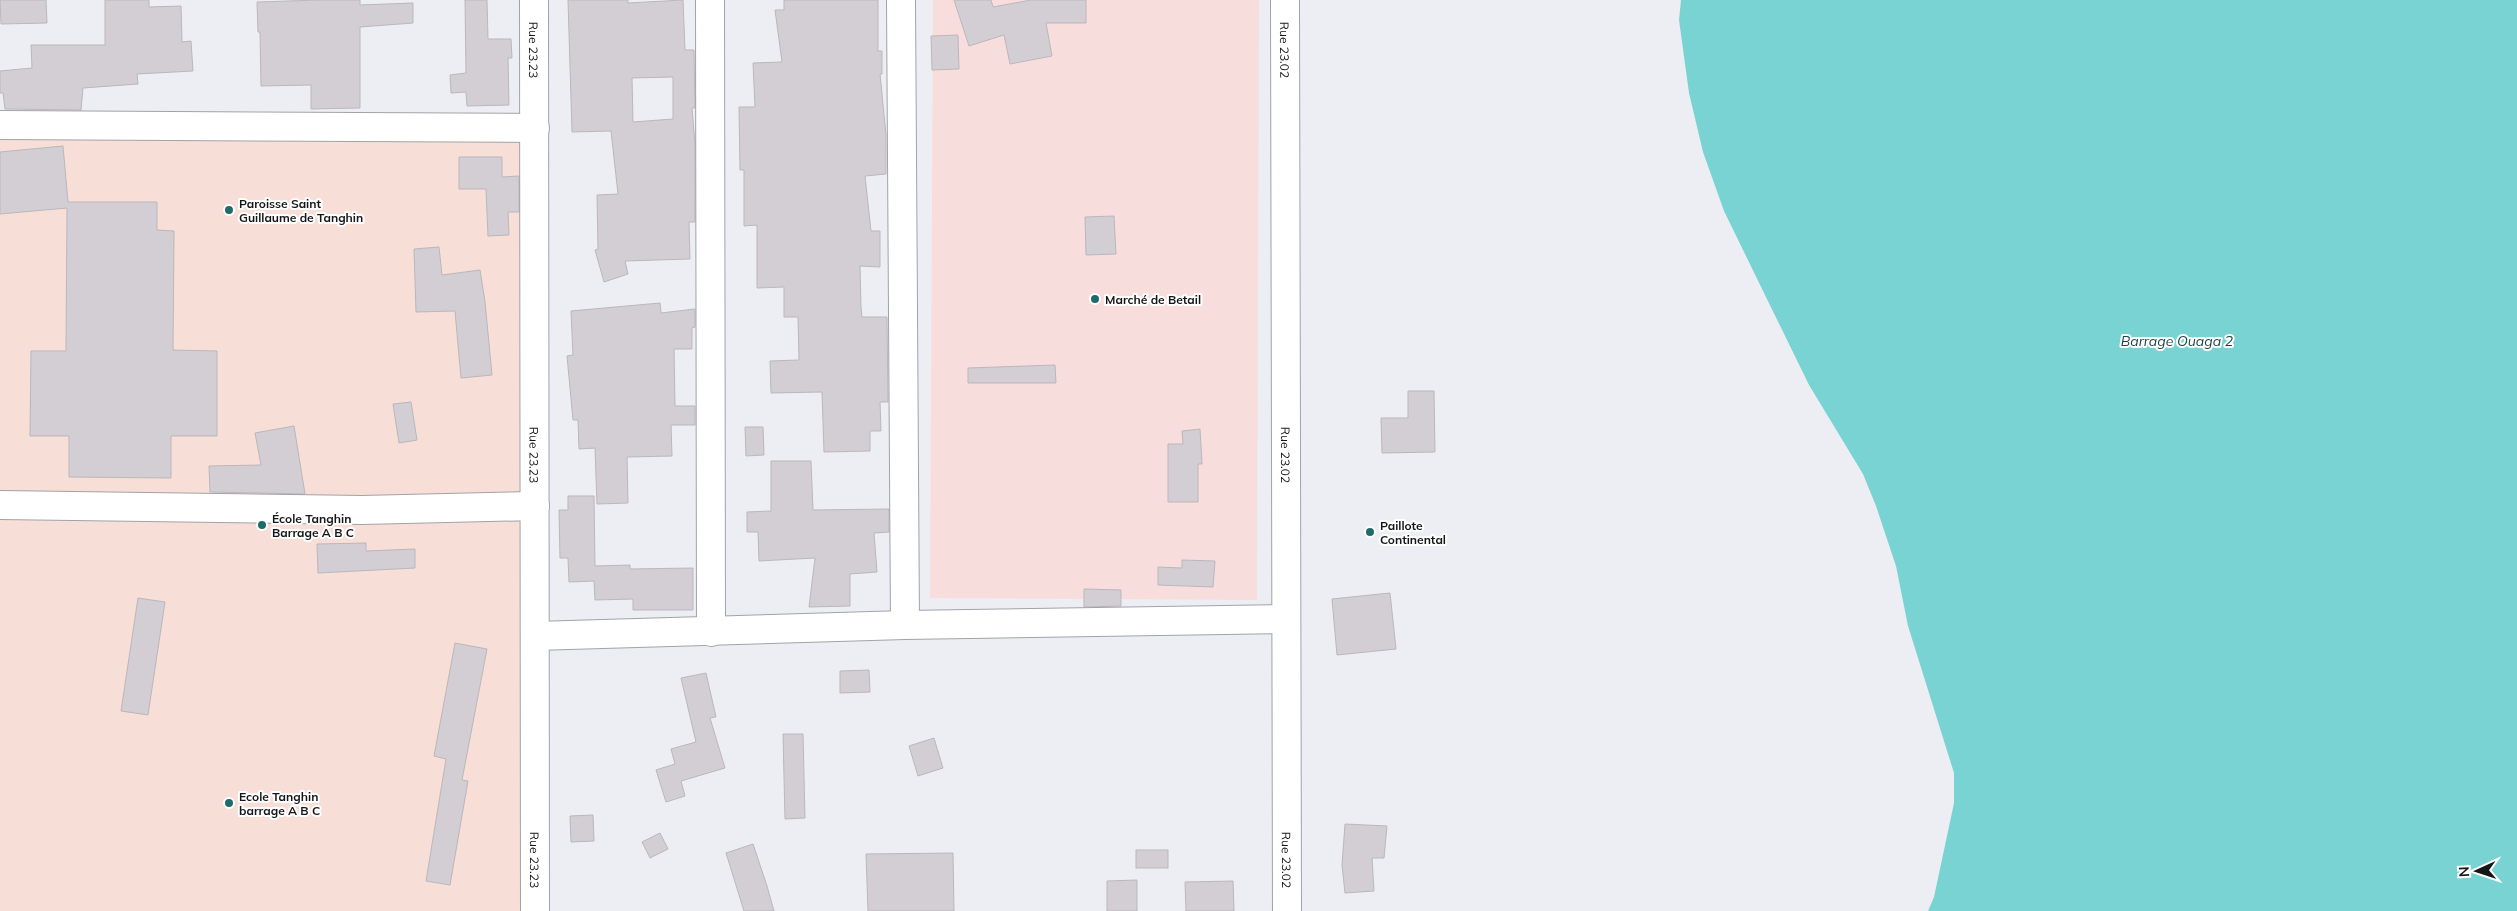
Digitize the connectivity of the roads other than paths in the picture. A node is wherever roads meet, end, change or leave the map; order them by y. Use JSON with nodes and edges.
{"nodes":[{"id":1,"x":534,"y":0,"type":"edge"},
{"id":2,"x":710,"y":0,"type":"edge"},
{"id":3,"x":901,"y":0,"type":"edge"},
{"id":4,"x":1285,"y":0,"type":"edge"},
{"id":5,"x":0,"y":124,"type":"edge"},
{"id":6,"x":535,"y":128,"type":"junction"},
{"id":7,"x":0,"y":505,"type":"edge"},
{"id":8,"x":535,"y":506,"type":"junction"},
{"id":9,"x":1285,"y":619,"type":"junction"},
{"id":10,"x":905,"y":625,"type":"junction"},
{"id":11,"x":711,"y":632,"type":"junction"},
{"id":12,"x":535,"y":636,"type":"junction"},
{"id":13,"x":536,"y":911,"type":"edge"},
{"id":14,"x":1287,"y":911,"type":"edge"}],
"edges":[{"from":1,"to":6,"type":"street","name":"Rue 23.23"},
{"from":2,"to":11,"type":"street"},
{"from":3,"to":10,"type":"street"},
{"from":4,"to":9,"type":"street","name":"Rue 23.02"},
{"from":5,"to":6,"type":"street"},
{"from":6,"to":8,"type":"street","name":"Rue 23.23"},
{"from":7,"to":8,"type":"street"},
{"from":8,"to":12,"type":"street","name":"Rue 23.23"},
{"from":9,"to":10,"type":"street"},
{"from":9,"to":14,"type":"street","name":"Rue 23.02"},
{"from":10,"to":11,"type":"street"},
{"from":11,"to":12,"type":"street"},
{"from":12,"to":13,"type":"street","name":"Rue 23.23"}]}
